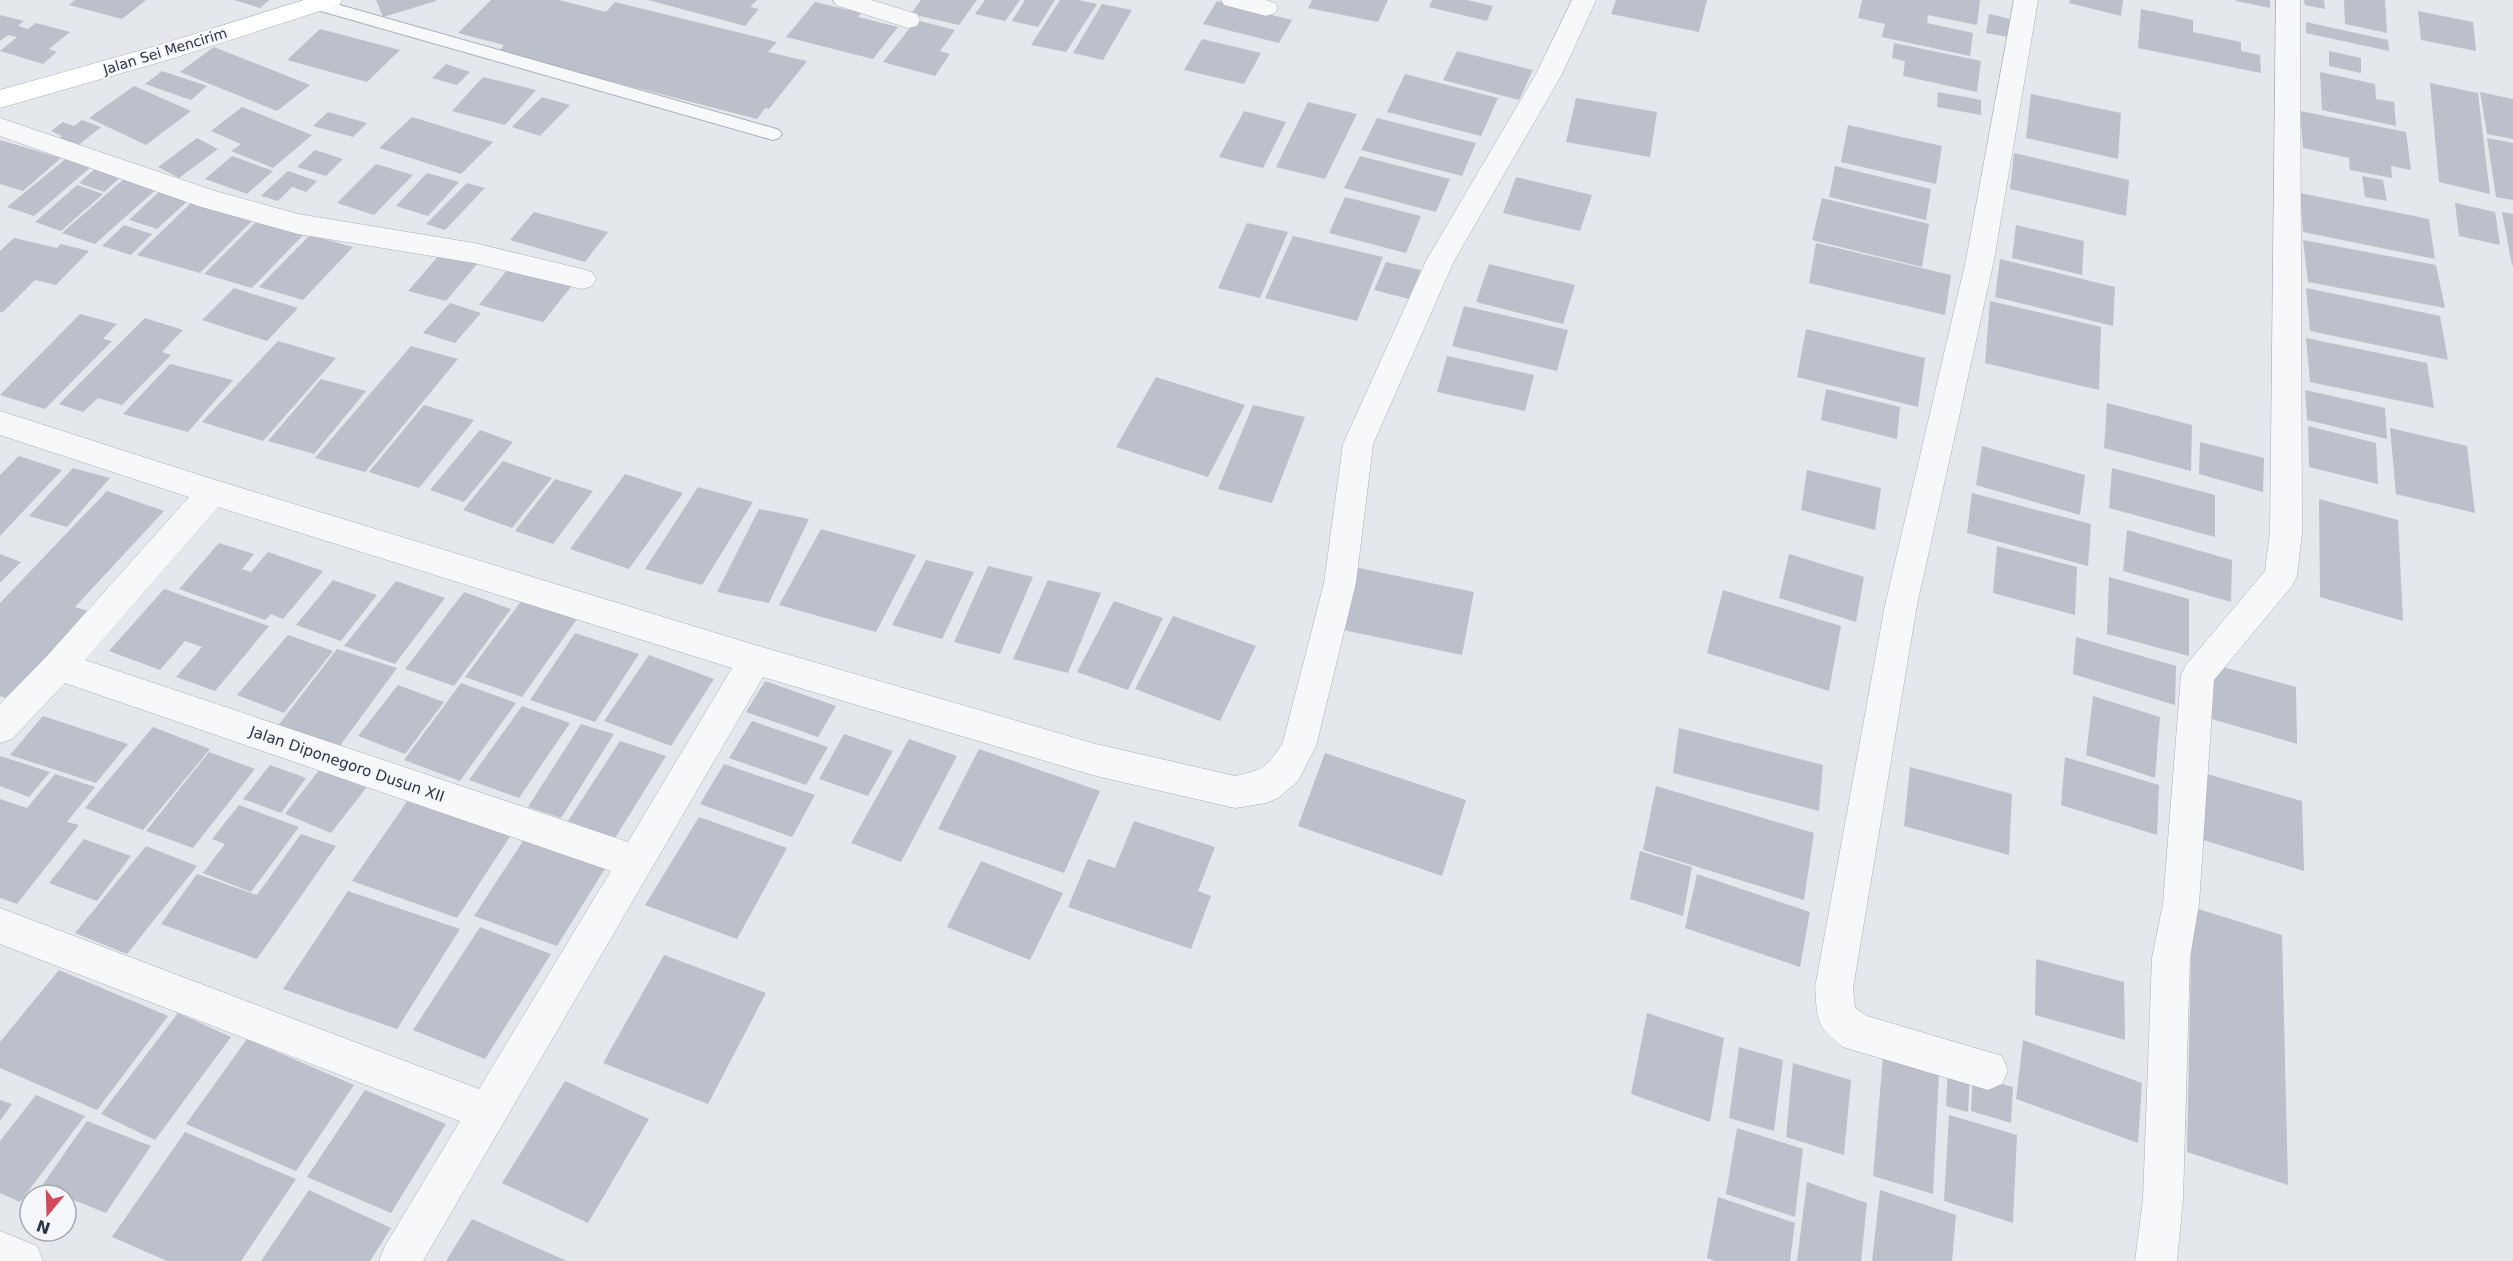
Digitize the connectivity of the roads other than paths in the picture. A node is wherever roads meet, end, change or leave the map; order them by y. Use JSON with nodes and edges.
{"nodes":[{"id":1,"x":844,"y":0,"type":"edge"},
{"id":2,"x":1233,"y":0,"type":"edge"},
{"id":3,"x":1584,"y":0,"type":"edge"},
{"id":4,"x":2026,"y":0,"type":"edge"},
{"id":5,"x":2288,"y":0,"type":"edge"},
{"id":6,"x":316,"y":1,"type":"edge"},
{"id":7,"x":1266,"y":8,"type":"dead end"},
{"id":8,"x":908,"y":20,"type":"dead end"},
{"id":9,"x":0,"y":99,"type":"edge"},
{"id":10,"x":0,"y":127,"type":"edge"},
{"id":11,"x":773,"y":134,"type":"dead end"},
{"id":12,"x":582,"y":279,"type":"dead end"},
{"id":13,"x":7,"y":434,"type":"edge"},
{"id":14,"x":212,"y":492,"type":"junction"},
{"id":15,"x":755,"y":660,"type":"junction"},
{"id":16,"x":59,"y":666,"type":"junction"},
{"id":17,"x":0,"y":728,"type":"edge"},
{"id":18,"x":636,"y":862,"type":"junction"},
{"id":19,"x":0,"y":926,"type":"edge"},
{"id":20,"x":1988,"y":1070,"type":"dead end"},
{"id":21,"x":487,"y":1112,"type":"junction"},
{"id":22,"x":0,"y":1251,"type":"edge"},
{"id":23,"x":22,"y":1261,"type":"edge"},
{"id":24,"x":400,"y":1261,"type":"edge"},
{"id":25,"x":2156,"y":1261,"type":"edge"}],
"edges":[{"from":1,"to":8,"type":"street"},
{"from":2,"to":7,"type":"street"},
{"from":3,"to":15,"type":"street"},
{"from":4,"to":20,"type":"street"},
{"from":5,"to":25,"type":"street"},
{"from":6,"to":9,"type":"street","name":"Jalan Sei Mencirim"},
{"from":6,"to":11,"type":"lane"},
{"from":10,"to":12,"type":"street"},
{"from":13,"to":14,"type":"street"},
{"from":14,"to":15,"type":"street"},
{"from":14,"to":16,"type":"street"},
{"from":15,"to":18,"type":"street"},
{"from":16,"to":17,"type":"street"},
{"from":16,"to":18,"type":"street","name":"Jalan Diponegoro Dusun XII"},
{"from":18,"to":21,"type":"street"},
{"from":19,"to":21,"type":"street"},
{"from":21,"to":24,"type":"street"},
{"from":22,"to":23,"type":"street"}]}
